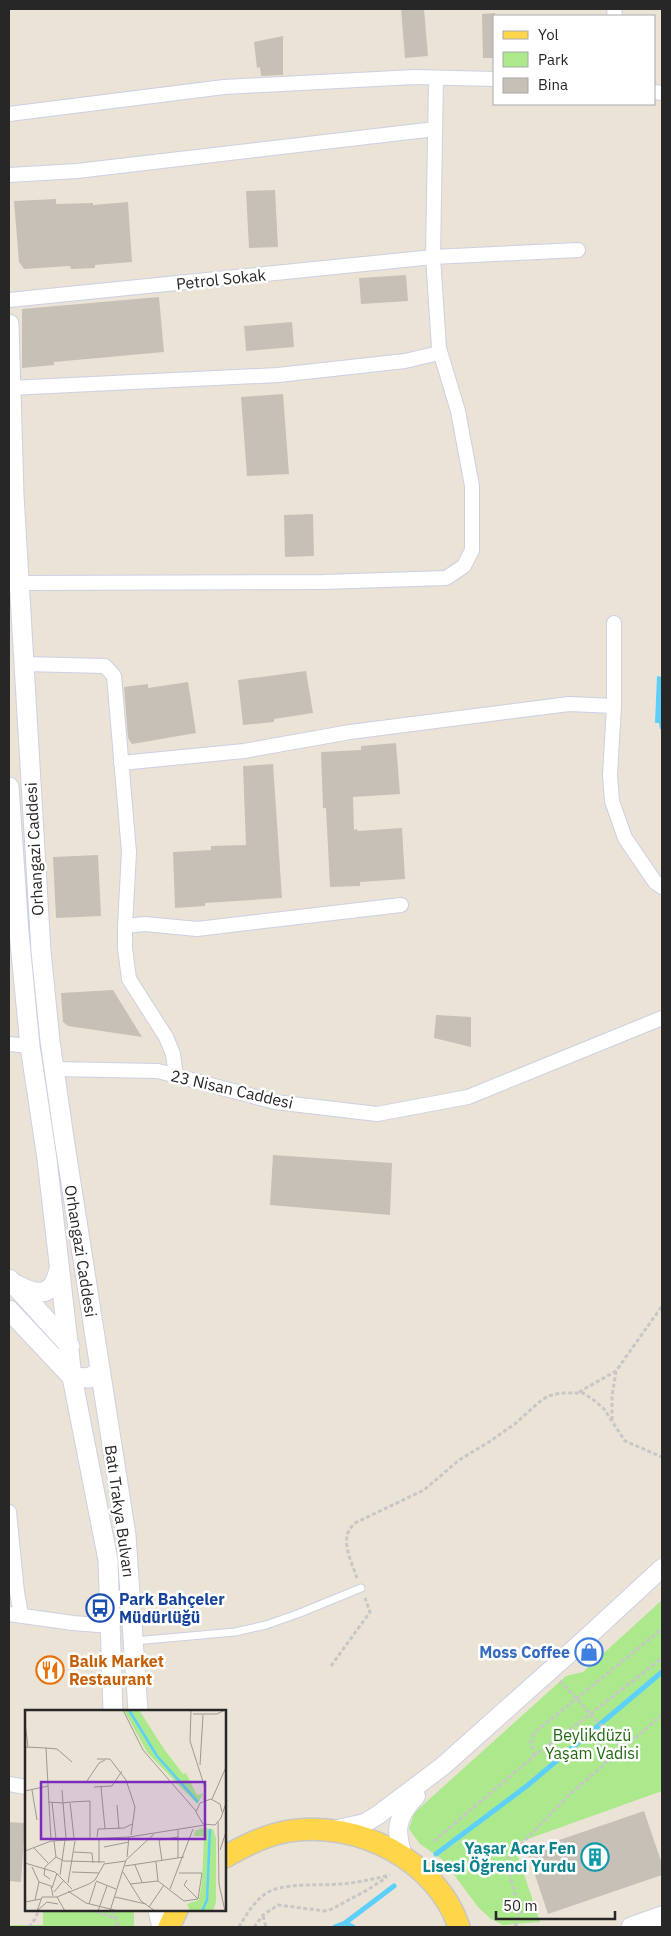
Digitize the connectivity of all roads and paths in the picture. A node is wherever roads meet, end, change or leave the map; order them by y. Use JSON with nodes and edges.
{"nodes":[{"id":1,"x":436,"y":78,"type":"junction"},
{"id":2,"x":493,"y":79,"type":"edge"},
{"id":3,"x":9,"y":114,"type":"edge"},
{"id":4,"x":435,"y":129,"type":"junction"},
{"id":5,"x":9,"y":175,"type":"edge"},
{"id":6,"x":578,"y":250,"type":"dead end"},
{"id":7,"x":433,"y":257,"type":"junction"},
{"id":8,"x":9,"y":300,"type":"edge"},
{"id":9,"x":9,"y":324,"type":"edge"},
{"id":10,"x":439,"y":348,"type":"junction"},
{"id":11,"x":10,"y":388,"type":"junction"},
{"id":12,"x":19,"y":583,"type":"junction"},
{"id":13,"x":614,"y":623,"type":"dead end"},
{"id":14,"x":24,"y":664,"type":"junction"},
{"id":15,"x":614,"y":706,"type":"junction"},
{"id":16,"x":121,"y":763,"type":"junction"},
{"id":17,"x":9,"y":787,"type":"edge"},
{"id":18,"x":662,"y":887,"type":"edge"},
{"id":19,"x":401,"y":905,"type":"dead end"},
{"id":20,"x":125,"y":926,"type":"junction"},
{"id":21,"x":662,"y":1018,"type":"edge"},
{"id":22,"x":9,"y":1044,"type":"edge"},
{"id":23,"x":30,"y":1046,"type":"junction"},
{"id":24,"x":54,"y":1069,"type":"junction"},
{"id":25,"x":176,"y":1076,"type":"junction"},
{"id":26,"x":60,"y":1269,"type":"junction"},
{"id":27,"x":11,"y":1281,"type":"edge"},
{"id":28,"x":662,"y":1306,"type":"edge"},
{"id":29,"x":9,"y":1310,"type":"edge"},
{"id":30,"x":68,"y":1344,"type":"junction"},
{"id":31,"x":616,"y":1371,"type":"junction"},
{"id":32,"x":99,"y":1372,"type":"junction"},
{"id":33,"x":72,"y":1377,"type":"junction"},
{"id":34,"x":579,"y":1393,"type":"junction"},
{"id":35,"x":612,"y":1420,"type":"junction"},
{"id":36,"x":662,"y":1457,"type":"edge"},
{"id":37,"x":9,"y":1512,"type":"edge"},
{"id":38,"x":662,"y":1568,"type":"edge"},
{"id":39,"x":361,"y":1588,"type":"junction"},
{"id":40,"x":15,"y":1615,"type":"edge"},
{"id":41,"x":111,"y":1626,"type":"junction"},
{"id":42,"x":662,"y":1629,"type":"edge"},
{"id":43,"x":134,"y":1641,"type":"junction"},
{"id":44,"x":662,"y":1658,"type":"edge"},
{"id":45,"x":331,"y":1666,"type":"dead end"},
{"id":46,"x":558,"y":1679,"type":"dead end"},
{"id":47,"x":577,"y":1700,"type":"junction"},
{"id":48,"x":112,"y":1710,"type":"edge"},
{"id":49,"x":138,"y":1710,"type":"edge"},
{"id":50,"x":591,"y":1714,"type":"junction"},
{"id":51,"x":662,"y":1716,"type":"edge"},
{"id":52,"x":623,"y":1749,"type":"junction"},
{"id":53,"x":534,"y":1756,"type":"junction"},
{"id":54,"x":443,"y":1766,"type":"junction"},
{"id":55,"x":9,"y":1784,"type":"edge"},
{"id":56,"x":25,"y":1787,"type":"edge"},
{"id":57,"x":332,"y":1830,"type":"junction"},
{"id":58,"x":434,"y":1841,"type":"dead end"},
{"id":59,"x":226,"y":1856,"type":"edge"},
{"id":60,"x":404,"y":1858,"type":"junction"},
{"id":61,"x":39,"y":1911,"type":"edge"},
{"id":62,"x":93,"y":1911,"type":"edge"},
{"id":63,"x":113,"y":1911,"type":"edge"},
{"id":64,"x":158,"y":1911,"type":"edge"},
{"id":65,"x":177,"y":1911,"type":"edge"},
{"id":66,"x":263,"y":1915,"type":"junction"},
{"id":67,"x":662,"y":1916,"type":"edge"},
{"id":68,"x":116,"y":1918,"type":"junction"},
{"id":69,"x":463,"y":1925,"type":"edge"},
{"id":70,"x":28,"y":1927,"type":"edge"},
{"id":71,"x":118,"y":1927,"type":"edge"},
{"id":72,"x":162,"y":1927,"type":"edge"},
{"id":73,"x":169,"y":1927,"type":"edge"},
{"id":74,"x":239,"y":1927,"type":"edge"},
{"id":75,"x":254,"y":1927,"type":"edge"},
{"id":76,"x":266,"y":1927,"type":"edge"},
{"id":77,"x":515,"y":1927,"type":"edge"},
{"id":78,"x":631,"y":1927,"type":"edge"}],
"edges":[{"from":1,"to":2,"type":"street"},
{"from":1,"to":3,"type":"street"},
{"from":1,"to":4,"type":"street"},
{"from":4,"to":5,"type":"street"},
{"from":4,"to":7,"type":"street"},
{"from":6,"to":7,"type":"street","name":"Petrol Sokak"},
{"from":7,"to":8,"type":"street","name":"Petrol Sokak"},
{"from":7,"to":10,"type":"street"},
{"from":9,"to":11,"type":"main road","name":"Orhangazi Caddesi"},
{"from":10,"to":11,"type":"street"},
{"from":10,"to":12,"type":"street"},
{"from":11,"to":12,"type":"main road","name":"Orhangazi Caddesi"},
{"from":12,"to":14,"type":"main road","name":"Orhangazi Caddesi"},
{"from":13,"to":15,"type":"street"},
{"from":14,"to":16,"type":"street"},
{"from":14,"to":24,"type":"main road","name":"Orhangazi Caddesi"},
{"from":15,"to":16,"type":"street"},
{"from":15,"to":18,"type":"street"},
{"from":16,"to":20,"type":"street"},
{"from":17,"to":23,"type":"main road","name":"Orhangazi Caddesi"},
{"from":19,"to":20,"type":"street"},
{"from":20,"to":25,"type":"street"},
{"from":21,"to":25,"type":"street","name":"23 Nisan Caddesi"},
{"from":22,"to":23,"type":"street"},
{"from":23,"to":26,"type":"main road","name":"Orhangazi Caddesi"},
{"from":24,"to":25,"type":"street","name":"23 Nisan Caddesi"},
{"from":24,"to":32,"type":"main road","name":"Orhangazi Caddesi"},
{"from":26,"to":27,"type":"main road"},
{"from":26,"to":30,"type":"main road","name":"Orhangazi Caddesi"},
{"from":27,"to":30,"type":"main road"},
{"from":28,"to":31,"type":"path"},
{"from":29,"to":33,"type":"main road"},
{"from":30,"to":32,"type":"main road"},
{"from":30,"to":33,"type":"main road","name":"Batı Trakya Bulvarı"},
{"from":31,"to":34,"type":"path"},
{"from":31,"to":35,"type":"path"},
{"from":32,"to":33,"type":"main road"},
{"from":32,"to":43,"type":"main road","name":"Batı Trakya Bulvarı"},
{"from":33,"to":41,"type":"main road","name":"Batı Trakya Bulvarı"},
{"from":34,"to":35,"type":"path"},
{"from":34,"to":39,"type":"path"},
{"from":35,"to":36,"type":"path"},
{"from":37,"to":40,"type":"street"},
{"from":38,"to":54,"type":"street"},
{"from":39,"to":43,"type":"lane"},
{"from":39,"to":45,"type":"path"},
{"from":40,"to":41,"type":"street"},
{"from":41,"to":48,"type":"main road","name":"Batı Trakya Bulvarı"},
{"from":42,"to":47,"type":"path"},
{"from":43,"to":49,"type":"main road","name":"Batı Trakya Bulvarı"},
{"from":44,"to":50,"type":"path"},
{"from":46,"to":47,"type":"path"},
{"from":47,"to":50,"type":"path"},
{"from":47,"to":53,"type":"path"},
{"from":50,"to":52,"type":"path"},
{"from":50,"to":53,"type":"path"},
{"from":51,"to":52,"type":"path"},
{"from":52,"to":77,"type":"path"},
{"from":53,"to":58,"type":"path"},
{"from":54,"to":57,"type":"street"},
{"from":54,"to":60,"type":"street"},
{"from":55,"to":56,"type":"street"},
{"from":57,"to":59,"type":"main road"},
{"from":57,"to":60,"type":"main road"},
{"from":60,"to":69,"type":"main road"},
{"from":61,"to":70,"type":"path"},
{"from":62,"to":68,"type":"path"},
{"from":63,"to":68,"type":"path"},
{"from":64,"to":72,"type":"main road"},
{"from":65,"to":73,"type":"main road"},
{"from":66,"to":74,"type":"path"},
{"from":66,"to":75,"type":"path"},
{"from":66,"to":76,"type":"path"},
{"from":67,"to":78,"type":"main road"},
{"from":68,"to":71,"type":"path"}]}
